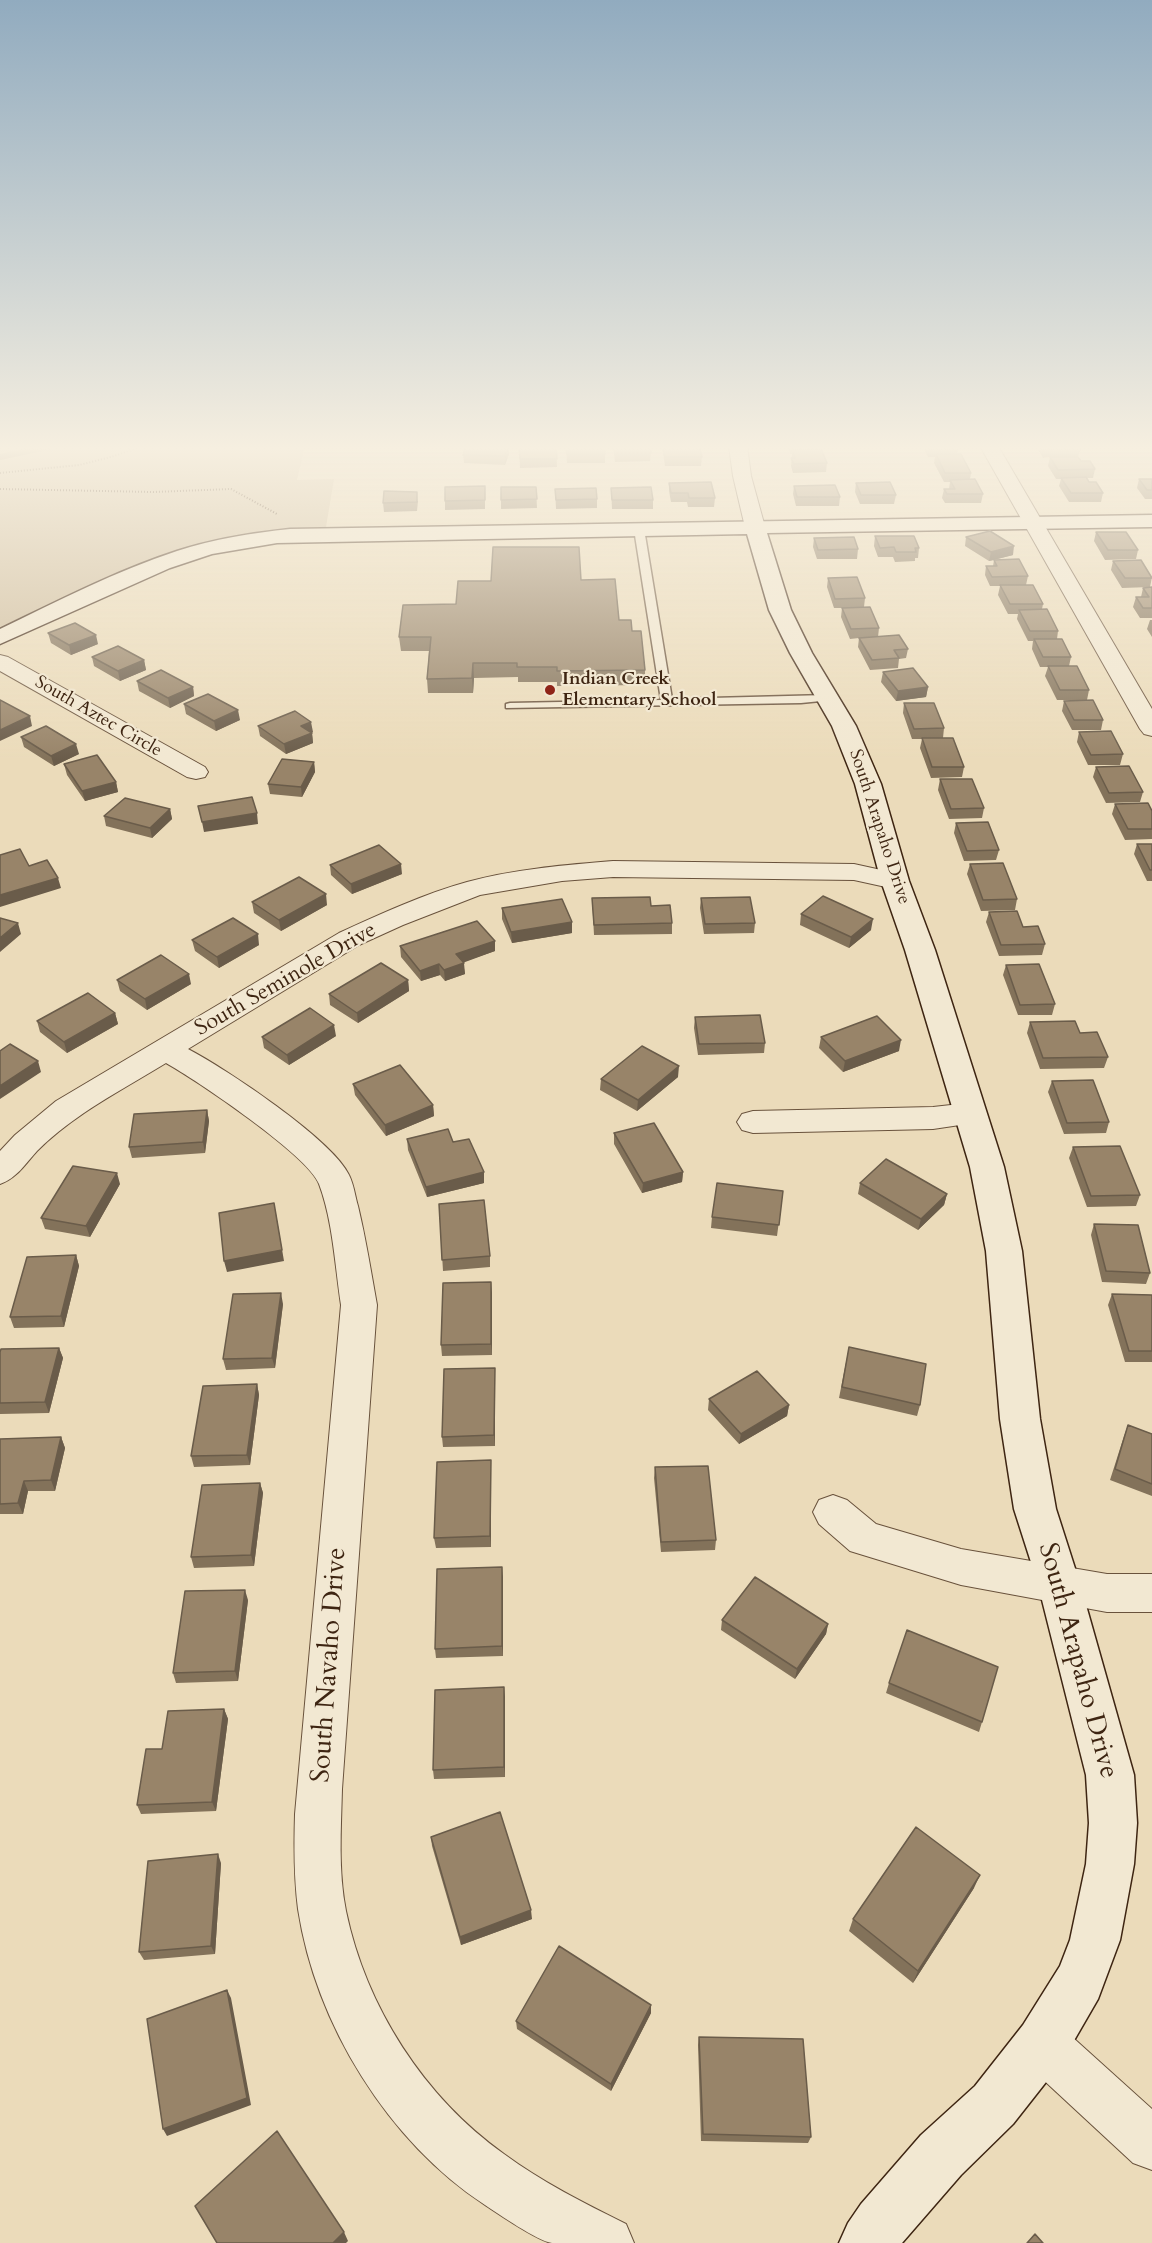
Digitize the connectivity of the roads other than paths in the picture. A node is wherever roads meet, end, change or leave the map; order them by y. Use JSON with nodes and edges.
{"nodes":[{"id":1,"x":205,"y":551,"type":"edge"},
{"id":2,"x":643,"y":551,"type":"edge"},
{"id":3,"x":762,"y":551,"type":"edge"},
{"id":4,"x":1050,"y":551,"type":"edge"},
{"id":5,"x":0,"y":637,"type":"edge"},
{"id":6,"x":0,"y":662,"type":"edge"},
{"id":7,"x":827,"y":698,"type":"junction"},
{"id":8,"x":667,"y":702,"type":"junction"},
{"id":9,"x":510,"y":706,"type":"dead end"},
{"id":10,"x":1152,"y":729,"type":"edge"},
{"id":11,"x":196,"y":772,"type":"dead end"},
{"id":12,"x":895,"y":881,"type":"junction"},
{"id":13,"x":166,"y":1050,"type":"junction"},
{"id":14,"x":969,"y":1114,"type":"junction"},
{"id":15,"x":753,"y":1122,"type":"dead end"},
{"id":16,"x":0,"y":1172,"type":"edge"},
{"id":17,"x":833,"y":1512,"type":"dead end"},
{"id":18,"x":1059,"y":1584,"type":"junction"},
{"id":19,"x":1152,"y":1593,"type":"edge"},
{"id":20,"x":1042,"y":2044,"type":"junction"},
{"id":21,"x":1152,"y":2145,"type":"edge"},
{"id":22,"x":607,"y":2243,"type":"edge"},
{"id":23,"x":868,"y":2243,"type":"edge"}],
"edges":[{"from":1,"to":5,"type":"street"},
{"from":2,"to":8,"type":"lane"},
{"from":3,"to":7,"type":"street","name":"South Arapaho Drive"},
{"from":4,"to":10,"type":"street"},
{"from":6,"to":11,"type":"street","name":"South Aztec Circle"},
{"from":7,"to":8,"type":"lane"},
{"from":7,"to":12,"type":"street","name":"South Arapaho Drive"},
{"from":8,"to":9,"type":"lane"},
{"from":12,"to":13,"type":"street","name":"South Seminole Drive"},
{"from":12,"to":14,"type":"street","name":"South Arapaho Drive"},
{"from":13,"to":16,"type":"street","name":"South Seminole Drive"},
{"from":13,"to":22,"type":"street","name":"South Navaho Drive"},
{"from":14,"to":15,"type":"street"},
{"from":14,"to":18,"type":"street","name":"South Arapaho Drive"},
{"from":17,"to":18,"type":"street"},
{"from":18,"to":19,"type":"street"},
{"from":18,"to":20,"type":"street","name":"South Arapaho Drive"},
{"from":20,"to":21,"type":"street"},
{"from":20,"to":23,"type":"street","name":"South Arapaho Drive"}]}
